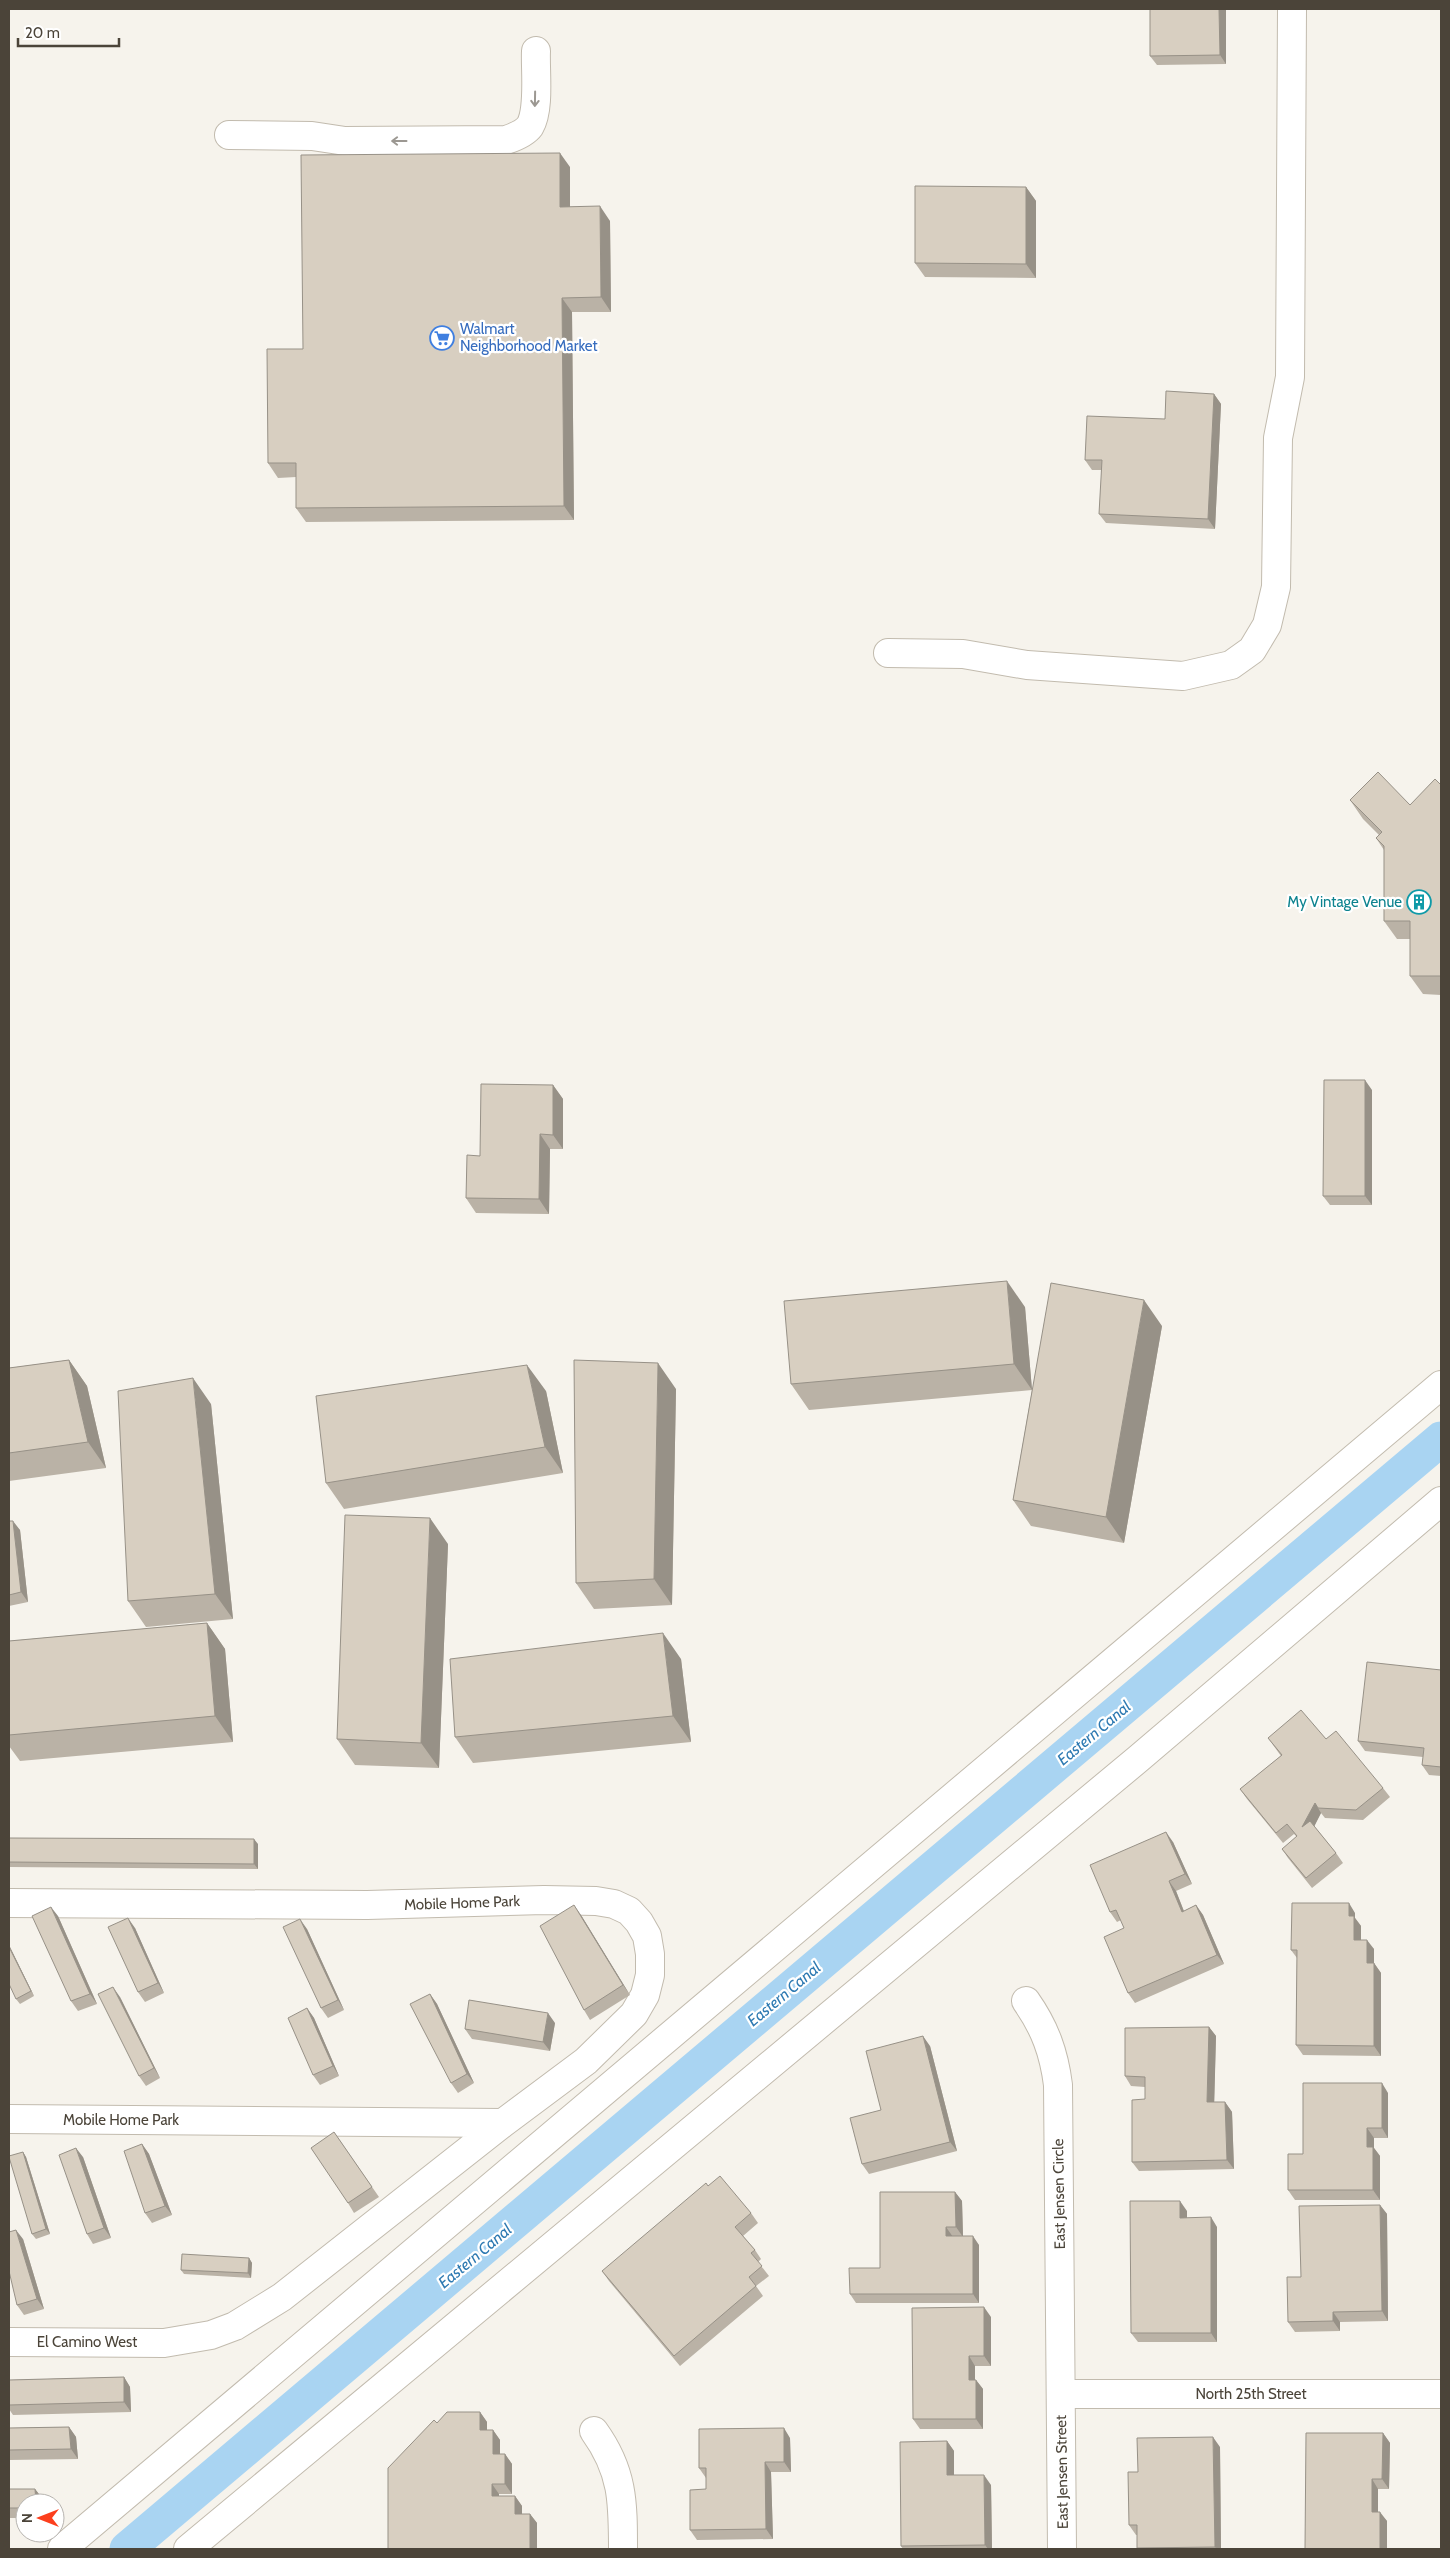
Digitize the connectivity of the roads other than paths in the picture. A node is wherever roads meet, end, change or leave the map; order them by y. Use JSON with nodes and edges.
{"nodes":[{"id":1,"x":1292,"y":9,"type":"edge"},
{"id":2,"x":536,"y":51,"type":"dead end"},
{"id":3,"x":229,"y":135,"type":"dead end"},
{"id":4,"x":888,"y":653,"type":"dead end"},
{"id":5,"x":1441,"y":1384,"type":"edge"},
{"id":6,"x":1441,"y":1500,"type":"edge"},
{"id":7,"x":9,"y":1903,"type":"edge"},
{"id":8,"x":1026,"y":2001,"type":"dead end"},
{"id":9,"x":9,"y":2119,"type":"edge"},
{"id":10,"x":502,"y":2123,"type":"junction"},
{"id":11,"x":9,"y":2342,"type":"edge"},
{"id":12,"x":164,"y":2343,"type":"joint"},
{"id":13,"x":1061,"y":2394,"type":"junction"},
{"id":14,"x":1441,"y":2394,"type":"edge"},
{"id":15,"x":594,"y":2431,"type":"dead end"},
{"id":16,"x":62,"y":2549,"type":"edge"},
{"id":17,"x":188,"y":2549,"type":"edge"},
{"id":18,"x":623,"y":2549,"type":"edge"},
{"id":19,"x":1062,"y":2549,"type":"edge"}],
"edges":[{"from":1,"to":4,"type":"street"},
{"from":2,"to":3,"type":"street","one_way":true},
{"from":5,"to":16,"type":"street"},
{"from":6,"to":17,"type":"street"},
{"from":7,"to":10,"type":"street","name":"Mobile Home Park"},
{"from":8,"to":13,"type":"street","name":"East Jensen Circle"},
{"from":9,"to":10,"type":"street","name":"Mobile Home Park"},
{"from":10,"to":12,"type":"street","name":"Mobile Home Park"},
{"from":11,"to":12,"type":"street","name":"El Camino West"},
{"from":13,"to":14,"type":"street","name":"North 25th Street"},
{"from":13,"to":19,"type":"street","name":"East Jensen Street"},
{"from":15,"to":18,"type":"street"}]}
